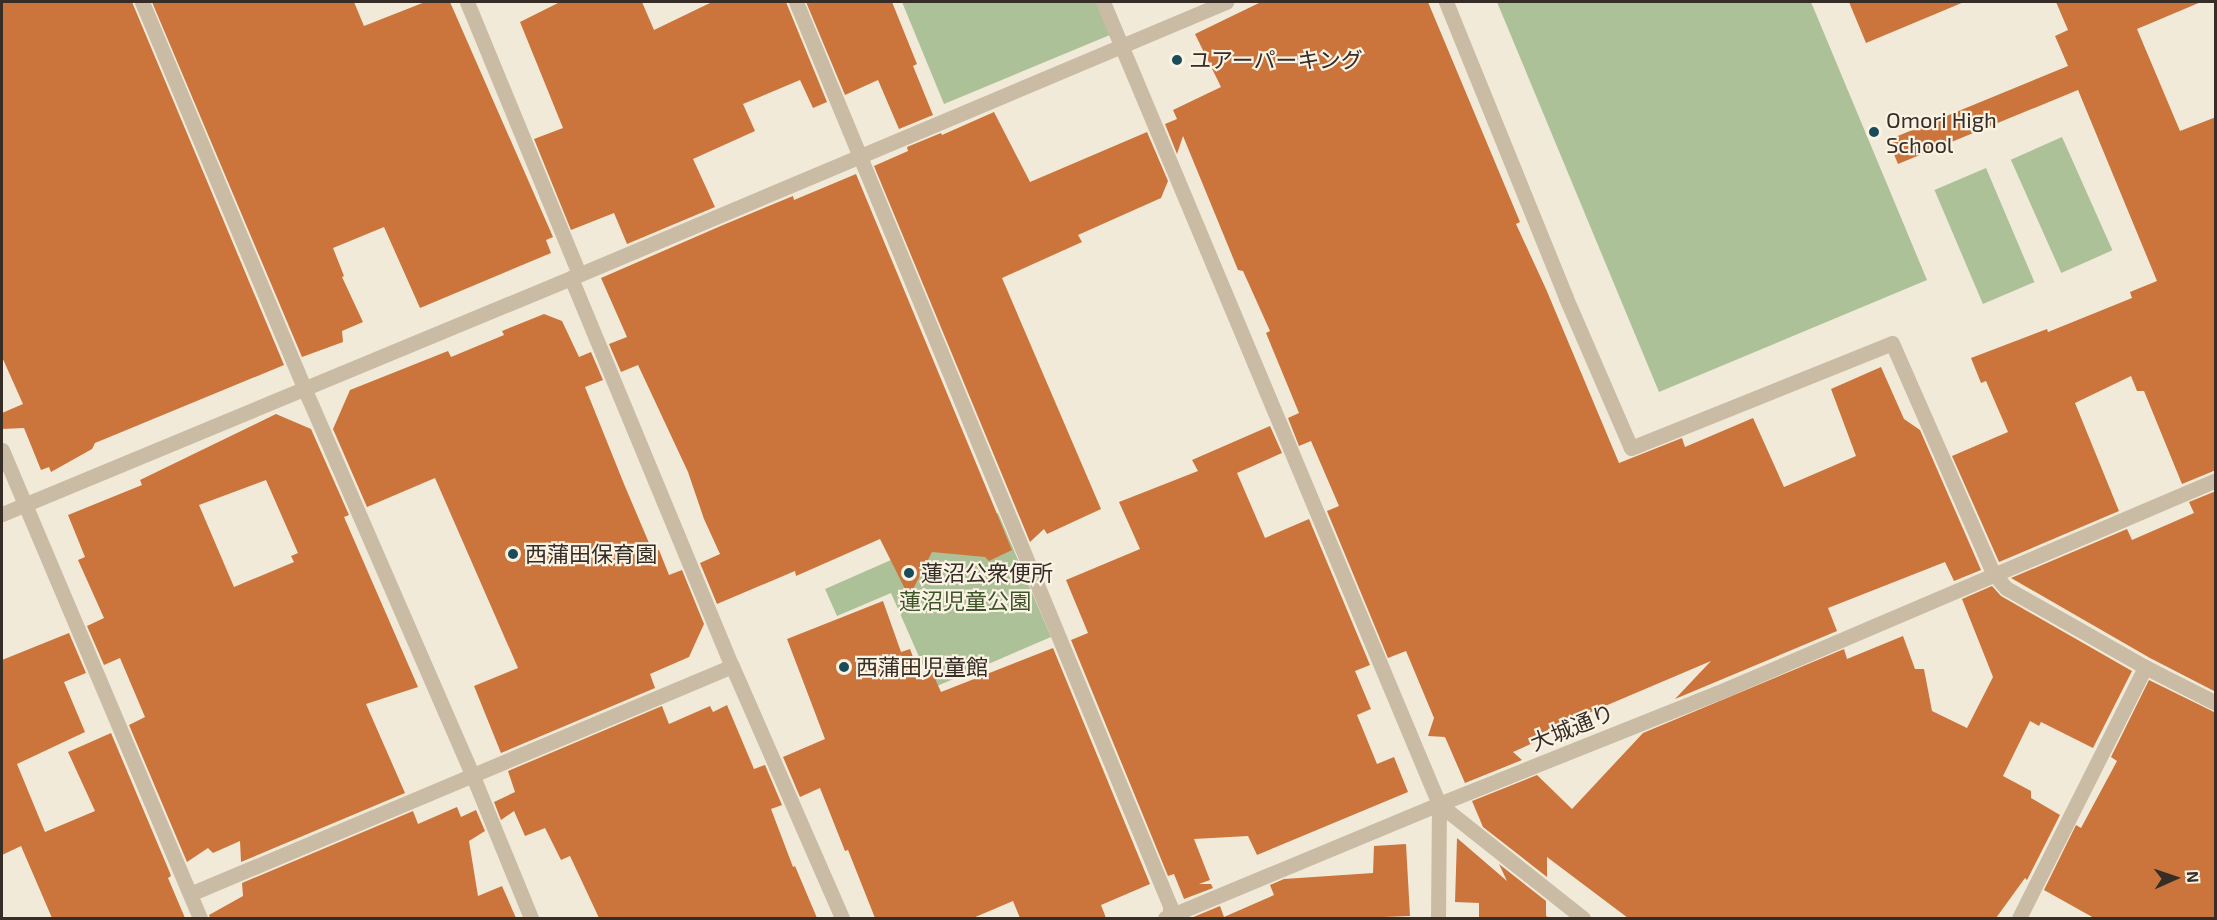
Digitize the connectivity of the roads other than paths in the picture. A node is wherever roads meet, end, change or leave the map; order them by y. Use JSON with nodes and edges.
{"nodes":[{"id":1,"x":142,"y":2,"type":"edge"},
{"id":2,"x":467,"y":2,"type":"edge"},
{"id":3,"x":796,"y":2,"type":"edge"},
{"id":4,"x":1102,"y":2,"type":"edge"},
{"id":5,"x":1226,"y":2,"type":"edge"},
{"id":6,"x":1446,"y":2,"type":"edge"},
{"id":7,"x":1121,"y":45,"type":"junction"},
{"id":8,"x":860,"y":156,"type":"junction"},
{"id":9,"x":575,"y":276,"type":"junction"},
{"id":10,"x":305,"y":390,"type":"junction"},
{"id":11,"x":2,"y":450,"type":"edge"},
{"id":12,"x":2216,"y":480,"type":"edge"},
{"id":13,"x":25,"y":504,"type":"junction"},
{"id":14,"x":2,"y":514,"type":"edge"},
{"id":15,"x":1993,"y":573,"type":"junction"},
{"id":16,"x":732,"y":666,"type":"junction"},
{"id":17,"x":2145,"y":667,"type":"junction"},
{"id":18,"x":2216,"y":703,"type":"edge"},
{"id":19,"x":472,"y":774,"type":"junction"},
{"id":20,"x":1439,"y":804,"type":"junction"},
{"id":21,"x":190,"y":894,"type":"junction"},
{"id":22,"x":200,"y":918,"type":"edge"},
{"id":23,"x":531,"y":918,"type":"edge"},
{"id":24,"x":842,"y":918,"type":"edge"},
{"id":25,"x":1168,"y":918,"type":"edge"},
{"id":26,"x":1438,"y":918,"type":"edge"},
{"id":27,"x":1583,"y":918,"type":"edge"},
{"id":28,"x":2019,"y":918,"type":"edge"}],
"edges":[{"from":1,"to":10,"type":"street"},
{"from":2,"to":9,"type":"street"},
{"from":3,"to":8,"type":"street"},
{"from":4,"to":7,"type":"street"},
{"from":5,"to":7,"type":"street"},
{"from":6,"to":15,"type":"street"},
{"from":7,"to":8,"type":"street"},
{"from":7,"to":20,"type":"street"},
{"from":8,"to":9,"type":"street"},
{"from":8,"to":25,"type":"street"},
{"from":9,"to":10,"type":"street"},
{"from":9,"to":16,"type":"street"},
{"from":10,"to":13,"type":"street"},
{"from":10,"to":19,"type":"street"},
{"from":11,"to":13,"type":"street"},
{"from":12,"to":15,"type":"street","name":"大城通り"},
{"from":13,"to":14,"type":"street"},
{"from":13,"to":21,"type":"street"},
{"from":15,"to":17,"type":"street"},
{"from":15,"to":20,"type":"street","name":"大城通り"},
{"from":16,"to":19,"type":"street"},
{"from":16,"to":24,"type":"street"},
{"from":17,"to":18,"type":"street"},
{"from":17,"to":28,"type":"street"},
{"from":19,"to":21,"type":"street"},
{"from":19,"to":23,"type":"street"},
{"from":20,"to":25,"type":"street","name":"大城通り"},
{"from":20,"to":26,"type":"street"},
{"from":20,"to":27,"type":"street"},
{"from":21,"to":22,"type":"street"}]}
